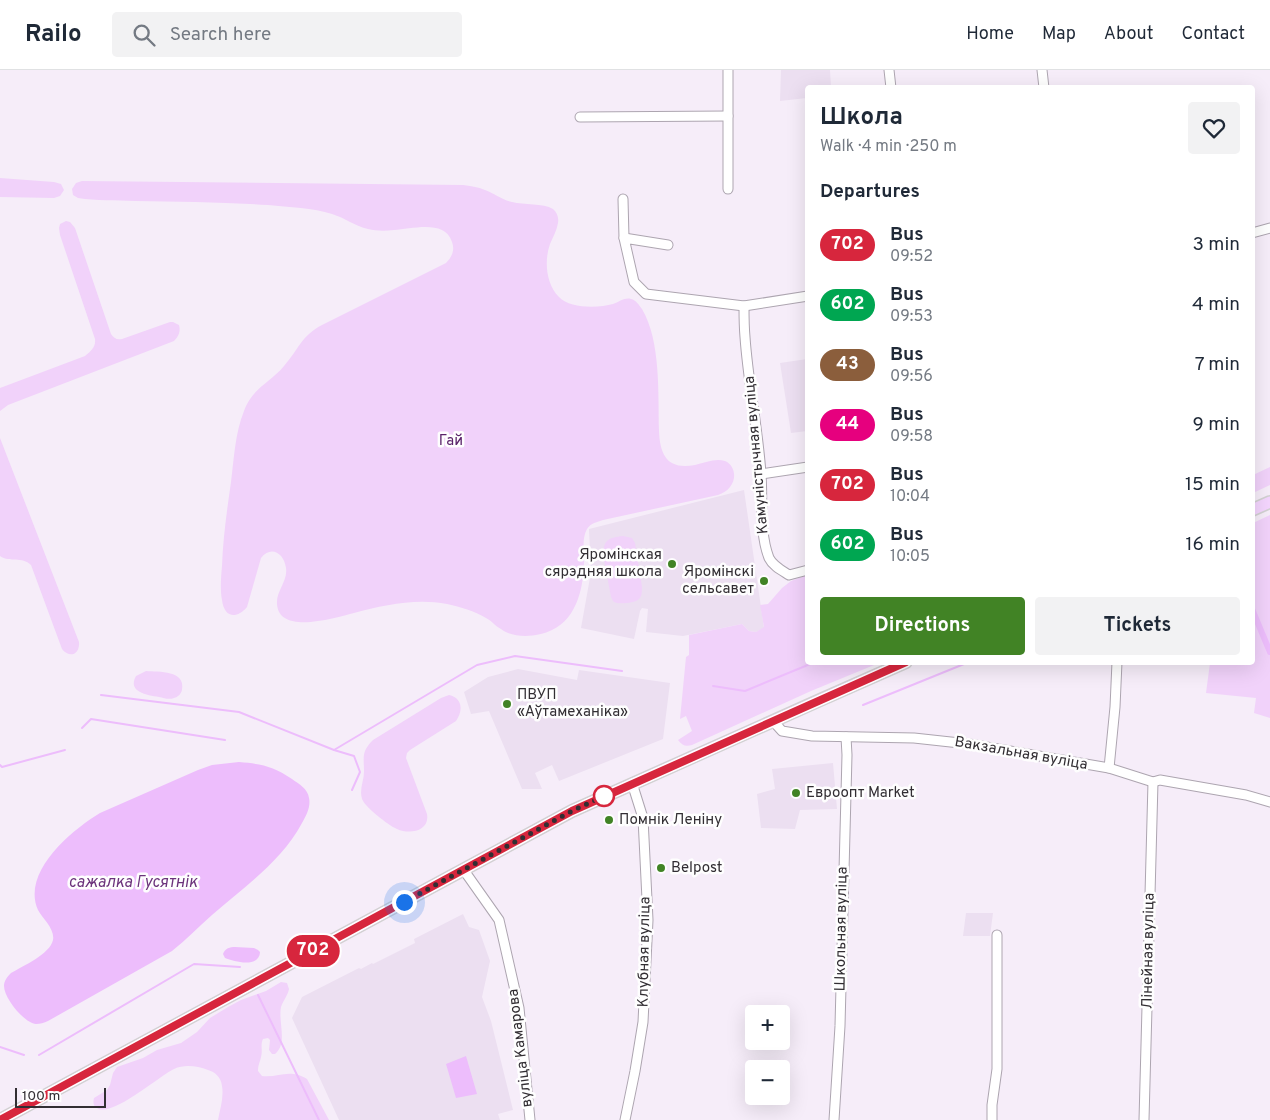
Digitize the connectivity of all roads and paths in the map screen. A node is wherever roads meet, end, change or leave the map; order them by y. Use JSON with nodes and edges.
{"nodes":[{"id":1,"x":728,"y":70,"type":"edge"},
{"id":2,"x":888,"y":70,"type":"edge"},
{"id":3,"x":1042,"y":70,"type":"edge"},
{"id":4,"x":890,"y":85,"type":"edge"},
{"id":5,"x":1044,"y":85,"type":"edge"},
{"id":6,"x":728,"y":116,"type":"junction"},
{"id":7,"x":580,"y":117,"type":"dead end"},
{"id":8,"x":728,"y":189,"type":"dead end"},
{"id":9,"x":623,"y":199,"type":"dead end"},
{"id":10,"x":1270,"y":228,"type":"edge"},
{"id":11,"x":1255,"y":232,"type":"edge"},
{"id":12,"x":624,"y":238,"type":"junction"},
{"id":13,"x":668,"y":245,"type":"dead end"},
{"id":14,"x":805,"y":296,"type":"edge"},
{"id":15,"x":744,"y":306,"type":"junction"},
{"id":16,"x":805,"y":467,"type":"edge"},
{"id":17,"x":761,"y":474,"type":"junction"},
{"id":18,"x":1270,"y":502,"type":"edge"},
{"id":19,"x":1255,"y":509,"type":"edge"},
{"id":20,"x":805,"y":571,"type":"edge"},
{"id":21,"x":899,"y":665,"type":"edge"},
{"id":22,"x":1117,"y":665,"type":"edge"},
{"id":23,"x":773,"y":721,"type":"junction"},
{"id":24,"x":846,"y":737,"type":"junction"},
{"id":25,"x":1109,"y":768,"type":"junction"},
{"id":26,"x":1153,"y":782,"type":"junction"},
{"id":27,"x":632,"y":783,"type":"junction"},
{"id":28,"x":1270,"y":802,"type":"edge"},
{"id":29,"x":463,"y":869,"type":"junction"},
{"id":30,"x":997,"y":935,"type":"dead end"},
{"id":31,"x":0,"y":1120,"type":"edge"},
{"id":32,"x":530,"y":1120,"type":"edge"},
{"id":33,"x":625,"y":1120,"type":"edge"},
{"id":34,"x":834,"y":1120,"type":"edge"},
{"id":35,"x":992,"y":1120,"type":"edge"},
{"id":36,"x":1144,"y":1120,"type":"edge"}],
"edges":[{"from":1,"to":6,"type":"street"},
{"from":2,"to":4,"type":"street"},
{"from":3,"to":5,"type":"street"},
{"from":6,"to":7,"type":"street"},
{"from":6,"to":8,"type":"street"},
{"from":9,"to":12,"type":"street"},
{"from":10,"to":11,"type":"street"},
{"from":12,"to":13,"type":"street"},
{"from":12,"to":15,"type":"street"},
{"from":14,"to":15,"type":"street"},
{"from":15,"to":17,"type":"street","name":"Камуністычная вуліца"},
{"from":16,"to":17,"type":"street"},
{"from":17,"to":20,"type":"street","name":"Камуністычная вуліца"},
{"from":18,"to":19,"type":"main road"},
{"from":21,"to":23,"type":"main road"},
{"from":22,"to":25,"type":"street"},
{"from":23,"to":24,"type":"street","name":"Вакзальная вуліца"},
{"from":23,"to":27,"type":"main road"},
{"from":24,"to":25,"type":"street","name":"Вакзальная вуліца"},
{"from":24,"to":34,"type":"street","name":"Школьная вуліца"},
{"from":25,"to":26,"type":"street","name":"Вакзальная вуліца"},
{"from":26,"to":28,"type":"street","name":"Вакзальная вуліца"},
{"from":26,"to":36,"type":"street","name":"Лінейная вуліца"},
{"from":27,"to":29,"type":"main road"},
{"from":27,"to":33,"type":"street","name":"Клубная вуліца"},
{"from":29,"to":31,"type":"main road"},
{"from":29,"to":32,"type":"street","name":"вуліца Камарова"},
{"from":30,"to":35,"type":"street"}]}
